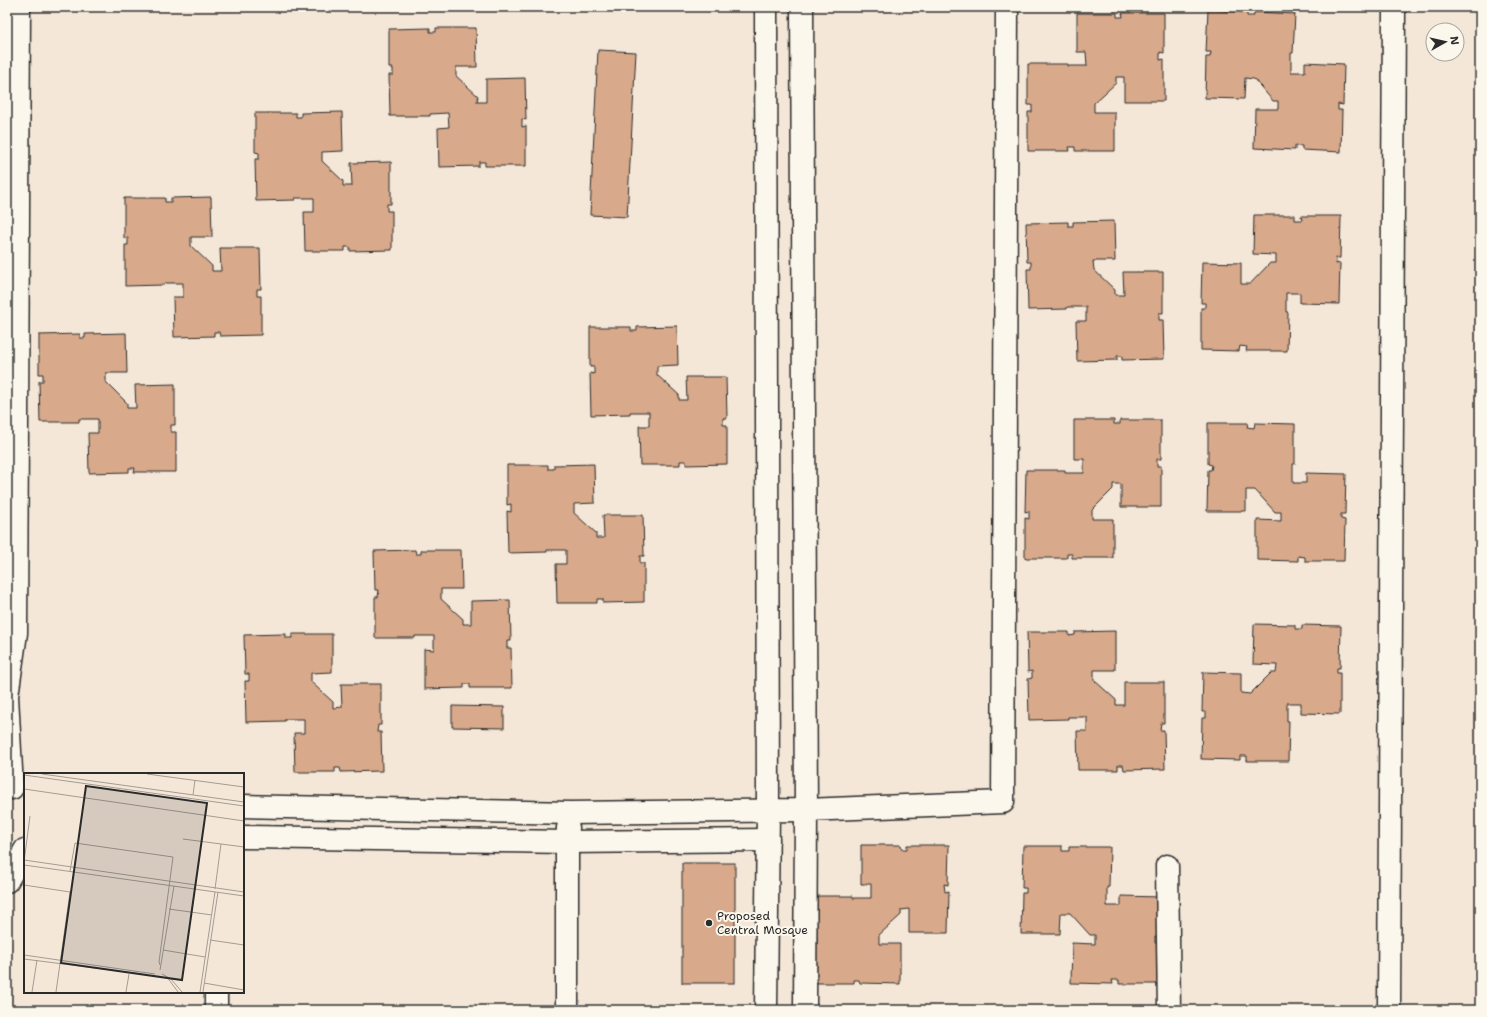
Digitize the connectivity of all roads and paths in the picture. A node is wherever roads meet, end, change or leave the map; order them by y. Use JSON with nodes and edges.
{"nodes":[{"id":1,"x":19,"y":7,"type":"edge"},
{"id":2,"x":766,"y":7,"type":"edge"},
{"id":3,"x":802,"y":7,"type":"edge"},
{"id":4,"x":1007,"y":7,"type":"edge"},
{"id":5,"x":1394,"y":7,"type":"edge"},
{"id":6,"x":7,"y":696,"type":"edge"},
{"id":7,"x":15,"y":788,"type":"edge"},
{"id":8,"x":244,"y":806,"type":"edge"},
{"id":9,"x":768,"y":810,"type":"junction"},
{"id":10,"x":806,"y":810,"type":"junction"},
{"id":11,"x":570,"y":813,"type":"junction"},
{"id":12,"x":244,"y":837,"type":"edge"},
{"id":13,"x":768,"y":840,"type":"junction"},
{"id":14,"x":567,"y":842,"type":"junction"},
{"id":15,"x":7,"y":844,"type":"edge"},
{"id":16,"x":24,"y":850,"type":"edge"},
{"id":17,"x":24,"y":852,"type":"edge"},
{"id":18,"x":1167,"y":866,"type":"dead end"},
{"id":19,"x":7,"y":881,"type":"edge"},
{"id":20,"x":216,"y":993,"type":"edge"},
{"id":21,"x":216,"y":1010,"type":"edge"},
{"id":22,"x":567,"y":1010,"type":"edge"},
{"id":23,"x":766,"y":1010,"type":"edge"},
{"id":24,"x":805,"y":1010,"type":"edge"},
{"id":25,"x":1169,"y":1010,"type":"edge"},
{"id":26,"x":1389,"y":1010,"type":"edge"}],
"edges":[{"from":1,"to":6,"type":"street"},
{"from":2,"to":9,"type":"street"},
{"from":3,"to":10,"type":"street"},
{"from":4,"to":10,"type":"street"},
{"from":5,"to":26,"type":"street"},
{"from":6,"to":7,"type":"street"},
{"from":8,"to":11,"type":"street"},
{"from":9,"to":10,"type":"street"},
{"from":9,"to":11,"type":"street"},
{"from":9,"to":13,"type":"street"},
{"from":10,"to":24,"type":"street"},
{"from":11,"to":14,"type":"street"},
{"from":12,"to":14,"type":"street"},
{"from":13,"to":14,"type":"street"},
{"from":13,"to":23,"type":"street"},
{"from":14,"to":22,"type":"street"},
{"from":15,"to":16,"type":"street"},
{"from":17,"to":19,"type":"street"},
{"from":18,"to":25,"type":"street"},
{"from":20,"to":21,"type":"street"}]}
